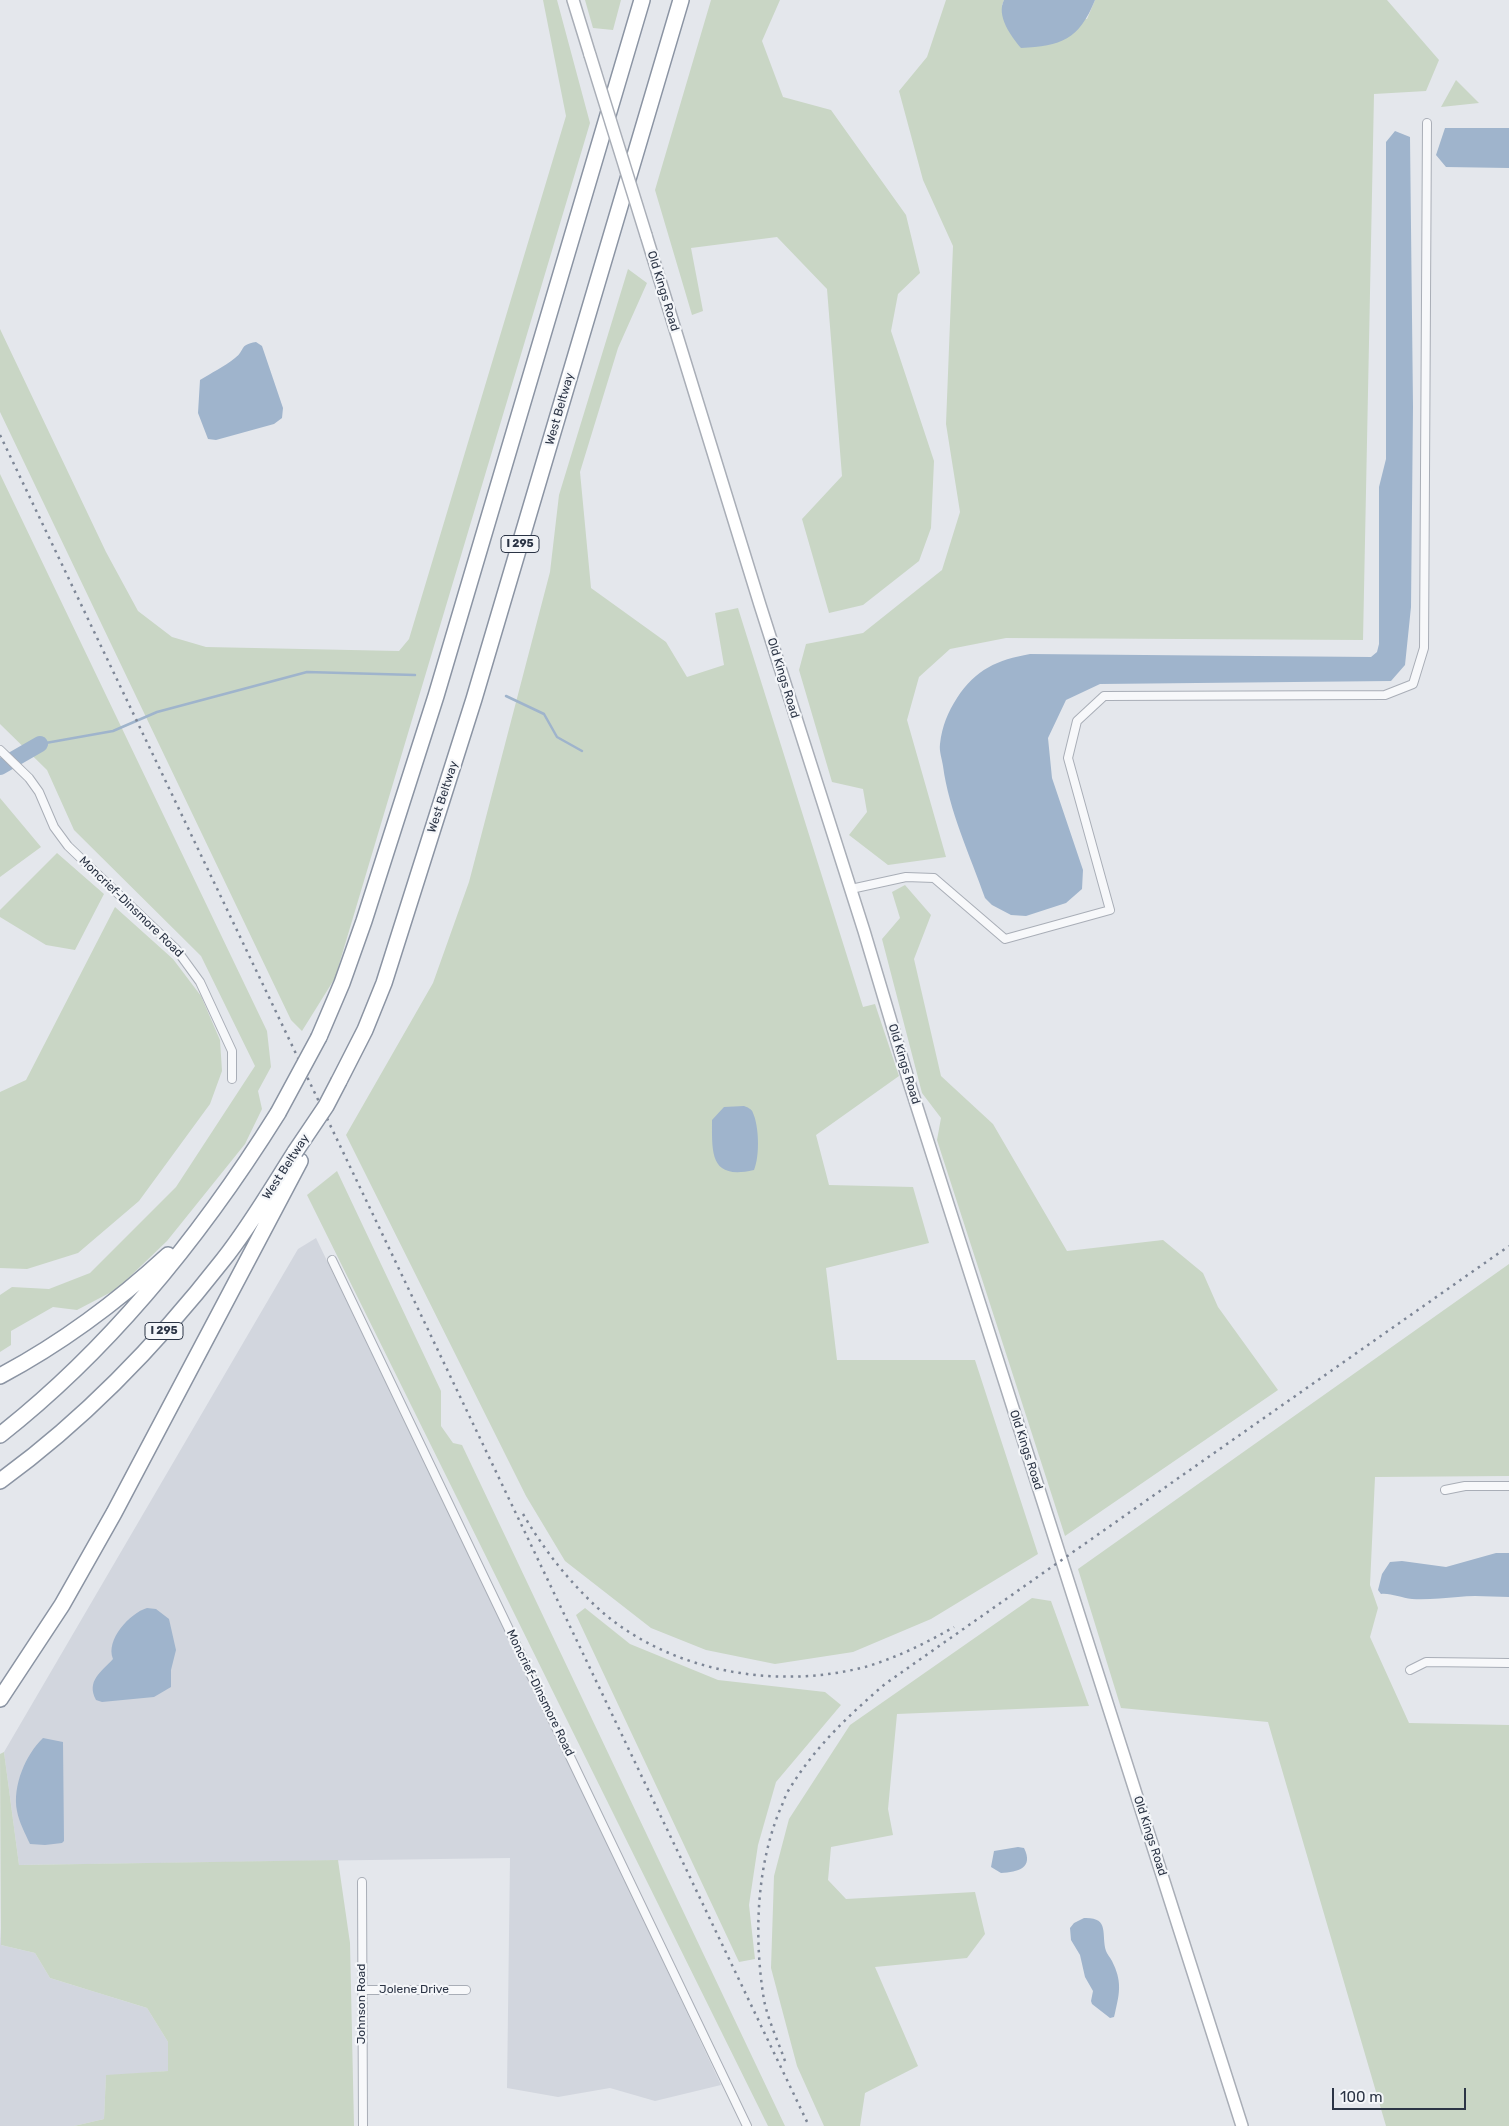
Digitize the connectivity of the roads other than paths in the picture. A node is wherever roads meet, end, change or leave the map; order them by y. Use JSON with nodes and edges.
{"nodes":[{"id":1,"x":573,"y":0,"type":"edge"},
{"id":2,"x":642,"y":0,"type":"edge"},
{"id":3,"x":681,"y":0,"type":"edge"},
{"id":4,"x":1427,"y":124,"type":"dead end"},
{"id":5,"x":0,"y":750,"type":"edge"},
{"id":6,"x":851,"y":889,"type":"junction"},
{"id":7,"x":232,"y":1078,"type":"dead end"},
{"id":8,"x":297,"y":1157,"type":"junction"},
{"id":9,"x":199,"y":1227,"type":"junction"},
{"id":10,"x":332,"y":1260,"type":"dead end"},
{"id":11,"x":0,"y":1376,"type":"edge"},
{"id":12,"x":0,"y":1435,"type":"edge"},
{"id":13,"x":0,"y":1481,"type":"edge"},
{"id":14,"x":1509,"y":1486,"type":"edge"},
{"id":15,"x":1445,"y":1490,"type":"dead end"},
{"id":16,"x":1509,"y":1663,"type":"edge"},
{"id":17,"x":1410,"y":1670,"type":"dead end"},
{"id":18,"x":0,"y":1699,"type":"edge"},
{"id":19,"x":362,"y":1882,"type":"dead end"},
{"id":20,"x":362,"y":1990,"type":"junction"},
{"id":21,"x":466,"y":1990,"type":"dead end"},
{"id":22,"x":363,"y":2126,"type":"edge"},
{"id":23,"x":747,"y":2126,"type":"edge"},
{"id":24,"x":1242,"y":2126,"type":"edge"}],
"edges":[{"from":1,"to":6,"type":"street","name":"Old Kings Road","bridge":true},
{"from":2,"to":9,"type":"highway","number":"I 295","bridge":true},
{"from":3,"to":8,"type":"highway","name":"West Beltway","number":"I 295","bridge":true},
{"from":4,"to":6,"type":"street"},
{"from":5,"to":7,"type":"street","name":"Moncrief-Dinsmore Road"},
{"from":6,"to":24,"type":"street","name":"Old Kings Road"},
{"from":8,"to":13,"type":"highway","name":"West Beltway","number":"I 295"},
{"from":8,"to":18,"type":"highway"},
{"from":9,"to":11,"type":"highway"},
{"from":9,"to":12,"type":"highway","number":"I 295"},
{"from":10,"to":23,"type":"street","name":"Moncrief-Dinsmore Road"},
{"from":14,"to":15,"type":"street"},
{"from":16,"to":17,"type":"street"},
{"from":19,"to":20,"type":"street","name":"Johnson Road"},
{"from":20,"to":21,"type":"street","name":"Jolene Drive"},
{"from":20,"to":22,"type":"street","name":"Johnson Road"}]}
